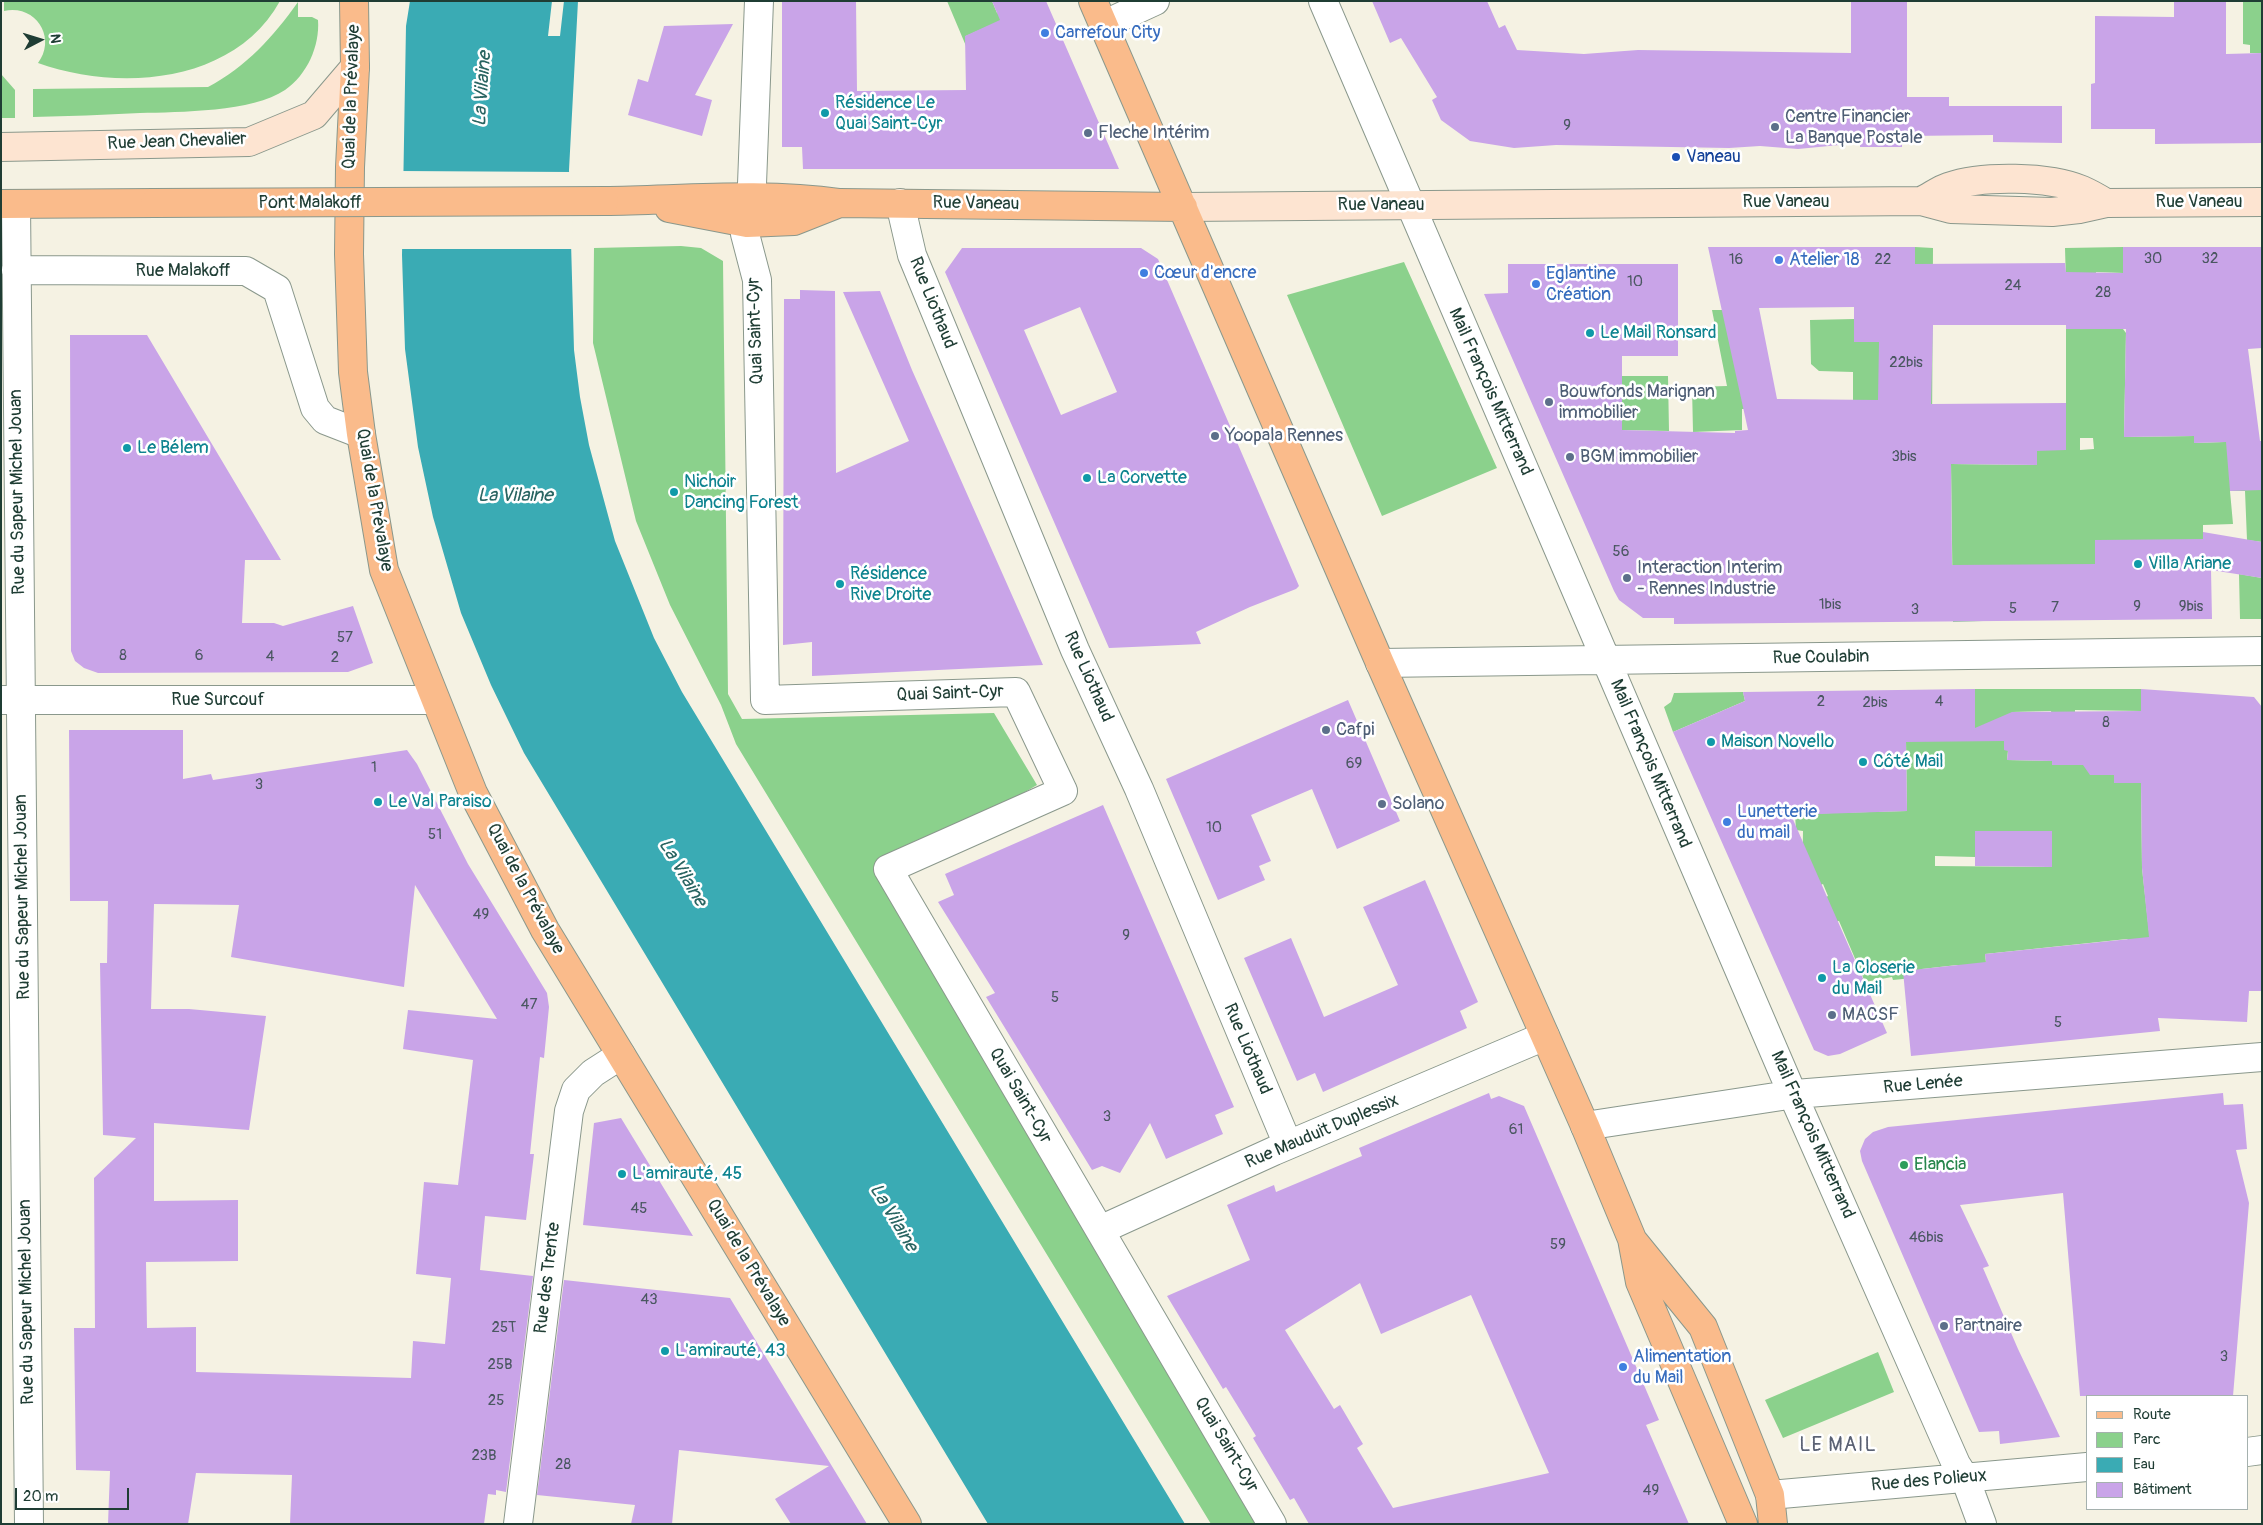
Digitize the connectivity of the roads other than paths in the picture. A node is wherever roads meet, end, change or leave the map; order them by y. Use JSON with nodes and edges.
{"nodes":[{"id":1,"x":354,"y":1,"type":"edge"},
{"id":2,"x":759,"y":1,"type":"edge"},
{"id":3,"x":1155,"y":1,"type":"edge"},
{"id":4,"x":1323,"y":1,"type":"edge"},
{"id":5,"x":1098,"y":13,"type":"edge"},
{"id":6,"x":355,"y":67,"type":"junction"},
{"id":7,"x":1,"y":147,"type":"edge"},
{"id":8,"x":604,"y":201,"type":"joint"},
{"id":9,"x":750,"y":201,"type":"junction"},
{"id":10,"x":2262,"y":202,"type":"edge"},
{"id":11,"x":9,"y":204,"type":"edge"},
{"id":12,"x":900,"y":204,"type":"junction"},
{"id":13,"x":1409,"y":205,"type":"junction"},
{"id":14,"x":1183,"y":207,"type":"junction"},
{"id":15,"x":16,"y":270,"type":"junction"},
{"id":16,"x":361,"y":434,"type":"junction"},
{"id":17,"x":2262,"y":651,"type":"edge"},
{"id":18,"x":1606,"y":661,"type":"junction"},
{"id":19,"x":1380,"y":663,"type":"junction"},
{"id":20,"x":11,"y":699,"type":"edge"},
{"id":21,"x":435,"y":700,"type":"junction"},
{"id":22,"x":1545,"y":1036,"type":"junction"},
{"id":23,"x":621,"y":1055,"type":"junction"},
{"id":24,"x":2262,"y":1057,"type":"edge"},
{"id":25,"x":1794,"y":1094,"type":"junction"},
{"id":26,"x":1585,"y":1126,"type":"junction"},
{"id":27,"x":1288,"y":1146,"type":"junction"},
{"id":28,"x":1100,"y":1230,"type":"junction"},
{"id":29,"x":1632,"y":1239,"type":"junction"},
{"id":30,"x":2262,"y":1450,"type":"edge"},
{"id":31,"x":2248,"y":1452,"type":"edge"},
{"id":32,"x":2086,"y":1467,"type":"edge"},
{"id":33,"x":1965,"y":1478,"type":"junction"},
{"id":34,"x":1770,"y":1494,"type":"junction"},
{"id":35,"x":29,"y":1524,"type":"edge"},
{"id":36,"x":518,"y":1524,"type":"edge"},
{"id":37,"x":906,"y":1524,"type":"edge"},
{"id":38,"x":1272,"y":1524,"type":"edge"},
{"id":39,"x":1743,"y":1524,"type":"edge"},
{"id":40,"x":1773,"y":1524,"type":"edge"},
{"id":41,"x":1982,"y":1524,"type":"edge"}],
"edges":[{"from":1,"to":6,"type":"main road","name":"Quai de la Prévalaye"},
{"from":2,"to":9,"type":"street","name":"Quai Saint-Cyr"},
{"from":3,"to":5,"type":"street"},
{"from":4,"to":13,"type":"street","name":"Mail François Mitterrand"},
{"from":5,"to":14,"type":"main road"},
{"from":6,"to":7,"type":"main road","name":"Rue Jean Chevalier"},
{"from":6,"to":16,"type":"main road","name":"Quai de la Prévalaye"},
{"from":8,"to":9,"type":"main road","name":"Rue Vaneau"},
{"from":8,"to":11,"type":"main road","name":"Pont Malakoff","bridge":true},
{"from":9,"to":12,"type":"main road","name":"Rue Vaneau"},
{"from":9,"to":28,"type":"street","name":"Quai Saint-Cyr"},
{"from":10,"to":13,"type":"main road","name":"Rue Vaneau"},
{"from":11,"to":15,"type":"street"},
{"from":12,"to":14,"type":"main road","name":"Rue Vaneau"},
{"from":12,"to":27,"type":"street","name":"Rue Liothaud"},
{"from":13,"to":14,"type":"main road","name":"Rue Vaneau"},
{"from":13,"to":18,"type":"street","name":"Mail François Mitterrand"},
{"from":14,"to":19,"type":"main road"},
{"from":15,"to":16,"type":"street","name":"Rue Malakoff"},
{"from":15,"to":20,"type":"street","name":"Rue du Sapeur Michel Jouan"},
{"from":16,"to":21,"type":"main road","name":"Quai de la Prévalaye"},
{"from":17,"to":18,"type":"street","name":"Rue Coulabin"},
{"from":18,"to":19,"type":"street","name":"Rue Coulabin"},
{"from":18,"to":25,"type":"street","name":"Mail François Mitterrand"},
{"from":19,"to":22,"type":"main road"},
{"from":20,"to":21,"type":"street","name":"Rue Surcouf"},
{"from":20,"to":35,"type":"street","name":"Rue du Sapeur Michel Jouan"},
{"from":21,"to":23,"type":"main road","name":"Quai de la Prévalaye"},
{"from":22,"to":26,"type":"main road"},
{"from":22,"to":27,"type":"street","name":"Rue Mauduit Duplessix"},
{"from":23,"to":36,"type":"street","name":"Rue des Trente"},
{"from":23,"to":37,"type":"main road","name":"Quai de la Prévalaye"},
{"from":24,"to":25,"type":"street","name":"Rue Lenée"},
{"from":25,"to":26,"type":"street","name":"Rue Lenée"},
{"from":25,"to":33,"type":"street","name":"Mail François Mitterrand"},
{"from":26,"to":29,"type":"main road"},
{"from":27,"to":28,"type":"street","name":"Rue Mauduit Duplessix"},
{"from":28,"to":38,"type":"street","name":"Quai Saint-Cyr"},
{"from":29,"to":34,"type":"main road"},
{"from":29,"to":39,"type":"main road"},
{"from":30,"to":31,"type":"street"},
{"from":32,"to":33,"type":"street","name":"Rue des Polieux"},
{"from":33,"to":34,"type":"street","name":"Rue des Polieux"},
{"from":33,"to":41,"type":"street","name":"Mail François Mitterrand"},
{"from":34,"to":40,"type":"main road"}]}
